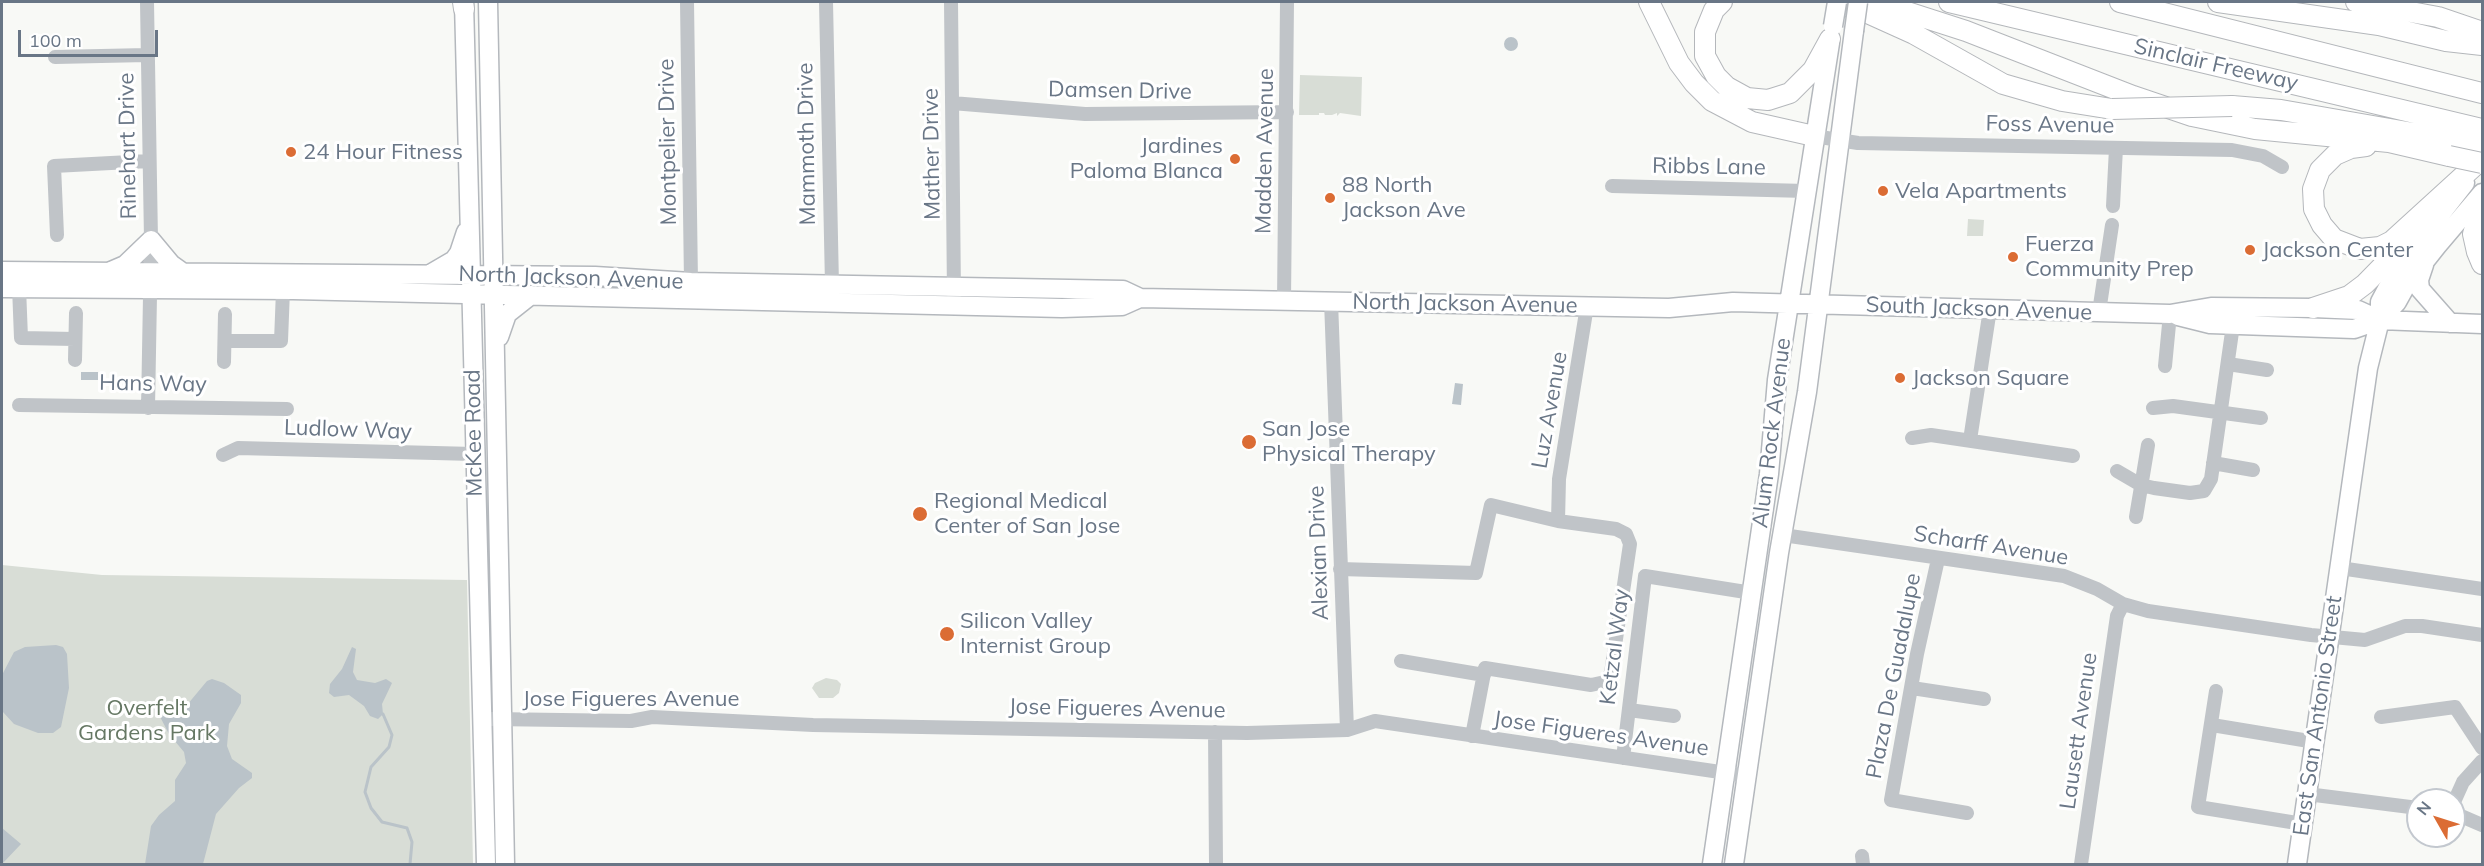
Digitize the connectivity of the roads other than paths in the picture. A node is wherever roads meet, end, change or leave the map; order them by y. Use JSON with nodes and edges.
{"nodes":[{"id":1,"x":147,"y":2,"type":"edge"},
{"id":2,"x":489,"y":2,"type":"edge"},
{"id":3,"x":687,"y":2,"type":"edge"},
{"id":4,"x":826,"y":2,"type":"edge"},
{"id":5,"x":951,"y":2,"type":"edge"},
{"id":6,"x":1287,"y":2,"type":"edge"},
{"id":7,"x":1649,"y":2,"type":"edge"},
{"id":8,"x":1722,"y":2,"type":"edge"},
{"id":9,"x":1828,"y":2,"type":"edge"},
{"id":10,"x":1837,"y":2,"type":"edge"},
{"id":11,"x":1858,"y":2,"type":"edge"},
{"id":12,"x":1876,"y":2,"type":"edge"},
{"id":13,"x":1949,"y":2,"type":"edge"},
{"id":14,"x":2120,"y":2,"type":"edge"},
{"id":15,"x":2218,"y":2,"type":"edge"},
{"id":16,"x":2356,"y":2,"type":"edge"},
{"id":17,"x":464,"y":4,"type":"edge"},
{"id":18,"x":2482,"y":32,"type":"edge"},
{"id":19,"x":1832,"y":33,"type":"junction"},
{"id":20,"x":2482,"y":45,"type":"edge"},
{"id":21,"x":147,"y":55,"type":"junction"},
{"id":22,"x":55,"y":57,"type":"dead end"},
{"id":23,"x":2482,"y":93,"type":"edge"},
{"id":24,"x":952,"y":103,"type":"junction"},
{"id":25,"x":1287,"y":112,"type":"junction"},
{"id":26,"x":2473,"y":132,"type":"edge"},
{"id":27,"x":1814,"y":136,"type":"junction"},
{"id":28,"x":1840,"y":141,"type":"junction"},
{"id":29,"x":2482,"y":145,"type":"edge"},
{"id":30,"x":2116,"y":148,"type":"junction"},
{"id":31,"x":2449,"y":156,"type":"junction"},
{"id":32,"x":149,"y":161,"type":"junction"},
{"id":33,"x":2482,"y":161,"type":"edge"},
{"id":34,"x":2282,"y":166,"type":"dead end"},
{"id":35,"x":1612,"y":186,"type":"dead end"},
{"id":36,"x":1806,"y":191,"type":"junction"},
{"id":37,"x":2482,"y":193,"type":"edge"},
{"id":38,"x":2482,"y":204,"type":"edge"},
{"id":39,"x":2113,"y":206,"type":"dead end"},
{"id":40,"x":470,"y":219,"type":"junction"},
{"id":41,"x":493,"y":223,"type":"junction"},
{"id":42,"x":2112,"y":225,"type":"dead end"},
{"id":43,"x":57,"y":235,"type":"dead end"},
{"id":44,"x":151,"y":240,"type":"junction"},
{"id":45,"x":2437,"y":246,"type":"junction"},
{"id":46,"x":2482,"y":264,"type":"edge"},
{"id":47,"x":2,"y":271,"type":"edge"},
{"id":48,"x":110,"y":272,"type":"junction"},
{"id":49,"x":185,"y":274,"type":"junction"},
{"id":50,"x":428,"y":274,"type":"junction"},
{"id":51,"x":471,"y":275,"type":"junction"},
{"id":52,"x":494,"y":275,"type":"junction"},
{"id":53,"x":532,"y":276,"type":"junction"},
{"id":54,"x":150,"y":282,"type":"junction"},
{"id":55,"x":691,"y":282,"type":"junction"},
{"id":56,"x":717,"y":283,"type":"junction"},
{"id":57,"x":832,"y":285,"type":"junction"},
{"id":58,"x":10,"y":287,"type":"edge"},
{"id":59,"x":283,"y":290,"type":"junction"},
{"id":60,"x":429,"y":294,"type":"junction"},
{"id":61,"x":471,"y":295,"type":"junction"},
{"id":62,"x":494,"y":295,"type":"junction"},
{"id":63,"x":531,"y":295,"type":"junction"},
{"id":64,"x":954,"y":297,"type":"junction"},
{"id":65,"x":683,"y":300,"type":"junction"},
{"id":66,"x":1284,"y":301,"type":"junction"},
{"id":67,"x":1331,"y":301,"type":"junction"},
{"id":68,"x":1789,"y":304,"type":"junction"},
{"id":69,"x":1818,"y":304,"type":"junction"},
{"id":70,"x":1587,"y":306,"type":"junction"},
{"id":71,"x":2313,"y":308,"type":"junction"},
{"id":72,"x":1990,"y":309,"type":"junction"},
{"id":73,"x":2099,"y":312,"type":"junction"},
{"id":74,"x":76,"y":314,"type":"dead end"},
{"id":75,"x":225,"y":314,"type":"dead end"},
{"id":76,"x":2170,"y":314,"type":"junction"},
{"id":77,"x":2380,"y":320,"type":"junction"},
{"id":78,"x":2450,"y":323,"type":"junction"},
{"id":79,"x":2482,"y":324,"type":"edge"},
{"id":80,"x":2234,"y":325,"type":"junction"},
{"id":81,"x":472,"y":334,"type":"junction"},
{"id":82,"x":75,"y":339,"type":"junction"},
{"id":83,"x":225,"y":341,"type":"junction"},
{"id":84,"x":495,"y":350,"type":"junction"},
{"id":85,"x":75,"y":360,"type":"dead end"},
{"id":86,"x":224,"y":362,"type":"dead end"},
{"id":87,"x":2228,"y":364,"type":"junction"},
{"id":88,"x":2165,"y":366,"type":"dead end"},
{"id":89,"x":2267,"y":370,"type":"dead end"},
{"id":90,"x":19,"y":405,"type":"dead end"},
{"id":91,"x":148,"y":408,"type":"junction"},
{"id":92,"x":2153,"y":408,"type":"dead end"},
{"id":93,"x":287,"y":409,"type":"dead end"},
{"id":94,"x":2220,"y":414,"type":"junction"},
{"id":95,"x":2261,"y":418,"type":"dead end"},
{"id":96,"x":1912,"y":438,"type":"dead end"},
{"id":97,"x":1970,"y":440,"type":"junction"},
{"id":98,"x":2148,"y":446,"type":"dead end"},
{"id":99,"x":474,"y":454,"type":"junction"},
{"id":100,"x":223,"y":455,"type":"dead end"},
{"id":101,"x":2073,"y":456,"type":"dead end"},
{"id":102,"x":2213,"y":463,"type":"junction"},
{"id":103,"x":2253,"y":470,"type":"dead end"},
{"id":104,"x":2117,"y":471,"type":"dead end"},
{"id":105,"x":497,"y":484,"type":"junction"},
{"id":106,"x":2141,"y":485,"type":"junction"},
{"id":107,"x":2136,"y":518,"type":"dead end"},
{"id":108,"x":1558,"y":521,"type":"junction"},
{"id":109,"x":1783,"y":535,"type":"junction"},
{"id":110,"x":1938,"y":559,"type":"junction"},
{"id":111,"x":2340,"y":568,"type":"junction"},
{"id":112,"x":1340,"y":569,"type":"junction"},
{"id":113,"x":2482,"y":589,"type":"edge"},
{"id":114,"x":1752,"y":593,"type":"junction"},
{"id":115,"x":2123,"y":604,"type":"junction"},
{"id":116,"x":2482,"y":635,"type":"edge"},
{"id":117,"x":2329,"y":637,"type":"junction"},
{"id":118,"x":1401,"y":661,"type":"dead end"},
{"id":119,"x":1484,"y":675,"type":"junction"},
{"id":120,"x":1912,"y":688,"type":"junction"},
{"id":121,"x":2216,"y":691,"type":"dead end"},
{"id":122,"x":1984,"y":699,"type":"dead end"},
{"id":123,"x":1629,"y":710,"type":"junction"},
{"id":124,"x":1674,"y":716,"type":"dead end"},
{"id":125,"x":2381,"y":717,"type":"dead end"},
{"id":126,"x":482,"y":719,"type":"junction"},
{"id":127,"x":501,"y":719,"type":"junction"},
{"id":128,"x":2212,"y":725,"type":"junction"},
{"id":129,"x":1347,"y":730,"type":"junction"},
{"id":130,"x":1215,"y":732,"type":"junction"},
{"id":131,"x":1472,"y":736,"type":"junction"},
{"id":132,"x":2315,"y":742,"type":"junction"},
{"id":133,"x":2482,"y":748,"type":"edge"},
{"id":134,"x":1623,"y":758,"type":"junction"},
{"id":135,"x":2482,"y":761,"type":"edge"},
{"id":136,"x":1726,"y":773,"type":"junction"},
{"id":137,"x":1747,"y":776,"type":"junction"},
{"id":138,"x":2460,"y":788,"type":"edge"},
{"id":139,"x":2307,"y":794,"type":"junction"},
{"id":140,"x":2406,"y":806,"type":"edge"},
{"id":141,"x":1967,"y":813,"type":"dead end"},
{"id":142,"x":2466,"y":818,"type":"edge"},
{"id":143,"x":2303,"y":824,"type":"junction"},
{"id":144,"x":2482,"y":825,"type":"edge"},
{"id":145,"x":486,"y":864,"type":"edge"},
{"id":146,"x":505,"y":864,"type":"edge"},
{"id":147,"x":1216,"y":864,"type":"edge"},
{"id":148,"x":1712,"y":864,"type":"edge"},
{"id":149,"x":1734,"y":864,"type":"edge"},
{"id":150,"x":2081,"y":864,"type":"edge"},
{"id":151,"x":2297,"y":864,"type":"edge"}],
"edges":[{"from":1,"to":21,"type":"street","name":"Rinehart Drive"},
{"from":2,"to":41,"type":"main road","name":"McKee Road"},
{"from":3,"to":55,"type":"street","name":"Montpelier Drive"},
{"from":4,"to":57,"type":"street","name":"Mammoth Drive"},
{"from":5,"to":24,"type":"street","name":"Mather Drive"},
{"from":6,"to":25,"type":"street","name":"Madden Avenue"},
{"from":7,"to":27,"type":"highway"},
{"from":8,"to":19,"type":"highway"},
{"from":9,"to":26,"type":"highway","bridge":true},
{"from":10,"to":19,"type":"main road","name":"Alum Rock Avenue","bridge":true},
{"from":11,"to":28,"type":"main road","name":"Alum Rock Avenue","bridge":true},
{"from":12,"to":31,"type":"highway"},
{"from":13,"to":26,"type":"highway","name":"Sinclair Freeway"},
{"from":14,"to":23,"type":"highway","name":"Sinclair Freeway"},
{"from":15,"to":20,"type":"highway"},
{"from":16,"to":18,"type":"highway"},
{"from":17,"to":40,"type":"main road","name":"McKee Road"},
{"from":19,"to":27,"type":"main road","name":"Alum Rock Avenue"},
{"from":21,"to":22,"type":"street"},
{"from":21,"to":32,"type":"street","name":"Rinehart Drive"},
{"from":24,"to":25,"type":"street","name":"Damsen Drive"},
{"from":24,"to":64,"type":"street","name":"Mather Drive"},
{"from":25,"to":66,"type":"street","name":"Madden Avenue"},
{"from":26,"to":29,"type":"highway"},
{"from":27,"to":28,"type":"street","name":"Foss Avenue"},
{"from":27,"to":36,"type":"main road","name":"Alum Rock Avenue"},
{"from":28,"to":30,"type":"street","name":"Foss Avenue"},
{"from":28,"to":69,"type":"main road","name":"Alum Rock Avenue"},
{"from":30,"to":34,"type":"street","name":"Foss Avenue"},
{"from":30,"to":39,"type":"street"},
{"from":31,"to":33,"type":"highway","bridge":true},
{"from":31,"to":33,"type":"highway"},
{"from":32,"to":43,"type":"street"},
{"from":32,"to":44,"type":"street","name":"Rinehart Drive"},
{"from":33,"to":71,"type":"highway"},
{"from":33,"to":77,"type":"main road","name":"East San Antonio Street"},
{"from":35,"to":36,"type":"street","name":"Ribbs Lane"},
{"from":36,"to":68,"type":"main road","name":"Alum Rock Avenue"},
{"from":37,"to":45,"type":"main road"},
{"from":38,"to":46,"type":"highway"},
{"from":40,"to":50,"type":"main road"},
{"from":40,"to":51,"type":"main road","name":"McKee Road"},
{"from":41,"to":52,"type":"main road","name":"McKee Road"},
{"from":41,"to":53,"type":"main road"},
{"from":42,"to":73,"type":"street"},
{"from":44,"to":48,"type":"main road"},
{"from":44,"to":49,"type":"main road"},
{"from":44,"to":54,"type":"street","name":"Rinehart Drive"},
{"from":45,"to":77,"type":"main road"},
{"from":45,"to":78,"type":"main road"},
{"from":47,"to":48,"type":"main road","name":"North Jackson Avenue"},
{"from":48,"to":54,"type":"main road","name":"North Jackson Avenue"},
{"from":49,"to":50,"type":"main road","name":"North Jackson Avenue"},
{"from":49,"to":54,"type":"main road","name":"North Jackson Avenue"},
{"from":50,"to":51,"type":"main road","name":"North Jackson Avenue"},
{"from":51,"to":52,"type":"main road","name":"North Jackson Avenue"},
{"from":51,"to":61,"type":"main road","name":"McKee Road"},
{"from":52,"to":53,"type":"main road","name":"North Jackson Avenue"},
{"from":52,"to":62,"type":"main road","name":"McKee Road"},
{"from":53,"to":55,"type":"main road","name":"North Jackson Avenue"},
{"from":54,"to":58,"type":"main road","name":"North Jackson Avenue"},
{"from":54,"to":59,"type":"main road","name":"North Jackson Avenue"},
{"from":54,"to":91,"type":"street","name":"Rinehart Drive"},
{"from":55,"to":56,"type":"main road","name":"North Jackson Avenue"},
{"from":56,"to":57,"type":"main road","name":"North Jackson Avenue"},
{"from":56,"to":65,"type":"main road"},
{"from":57,"to":64,"type":"main road","name":"North Jackson Avenue"},
{"from":58,"to":82,"type":"street"},
{"from":59,"to":60,"type":"main road","name":"North Jackson Avenue"},
{"from":59,"to":83,"type":"street"},
{"from":60,"to":61,"type":"main road","name":"North Jackson Avenue"},
{"from":60,"to":81,"type":"main road"},
{"from":61,"to":62,"type":"main road","name":"North Jackson Avenue"},
{"from":61,"to":81,"type":"main road","name":"McKee Road"},
{"from":62,"to":63,"type":"main road","name":"North Jackson Avenue"},
{"from":62,"to":84,"type":"main road","name":"McKee Road"},
{"from":63,"to":65,"type":"main road","name":"North Jackson Avenue"},
{"from":63,"to":84,"type":"main road"},
{"from":64,"to":65,"type":"main road","name":"North Jackson Avenue"},
{"from":64,"to":66,"type":"main road","name":"North Jackson Avenue"},
{"from":66,"to":67,"type":"main road","name":"North Jackson Avenue"},
{"from":67,"to":70,"type":"main road","name":"North Jackson Avenue"},
{"from":67,"to":112,"type":"street","name":"Alexian Drive"},
{"from":68,"to":69,"type":"main road","name":"South Jackson Avenue"},
{"from":68,"to":70,"type":"main road","name":"North Jackson Avenue"},
{"from":68,"to":114,"type":"main road","name":"Alum Rock Avenue"},
{"from":69,"to":72,"type":"main road","name":"South Jackson Avenue"},
{"from":69,"to":109,"type":"main road","name":"Alum Rock Avenue"},
{"from":70,"to":108,"type":"street","name":"Luz Avenue"},
{"from":71,"to":76,"type":"main road","name":"South Jackson Avenue"},
{"from":71,"to":77,"type":"main road","name":"South Jackson Avenue"},
{"from":72,"to":73,"type":"main road","name":"South Jackson Avenue"},
{"from":72,"to":97,"type":"street"},
{"from":73,"to":76,"type":"main road","name":"South Jackson Avenue"},
{"from":74,"to":82,"type":"street"},
{"from":75,"to":83,"type":"street"},
{"from":76,"to":80,"type":"main road","name":"South Jackson Avenue"},
{"from":76,"to":88,"type":"street"},
{"from":77,"to":78,"type":"main road","name":"South Jackson Avenue"},
{"from":77,"to":80,"type":"main road","name":"South Jackson Avenue"},
{"from":77,"to":111,"type":"main road","name":"East San Antonio Street"},
{"from":78,"to":79,"type":"main road","name":"South Jackson Avenue"},
{"from":80,"to":87,"type":"street"},
{"from":81,"to":99,"type":"main road","name":"McKee Road"},
{"from":82,"to":85,"type":"street"},
{"from":83,"to":86,"type":"street"},
{"from":84,"to":105,"type":"main road","name":"McKee Road"},
{"from":87,"to":89,"type":"street"},
{"from":87,"to":94,"type":"street"},
{"from":90,"to":91,"type":"street","name":"Hans Way"},
{"from":91,"to":93,"type":"street","name":"Hans Way"},
{"from":92,"to":94,"type":"street"},
{"from":94,"to":95,"type":"street"},
{"from":94,"to":102,"type":"street"},
{"from":96,"to":97,"type":"street"},
{"from":97,"to":101,"type":"street"},
{"from":98,"to":106,"type":"street"},
{"from":99,"to":100,"type":"street","name":"Ludlow Way"},
{"from":99,"to":105,"type":"main road"},
{"from":99,"to":126,"type":"main road","name":"McKee Road"},
{"from":102,"to":103,"type":"street"},
{"from":102,"to":106,"type":"street"},
{"from":104,"to":106,"type":"street"},
{"from":105,"to":127,"type":"main road","name":"McKee Road"},
{"from":106,"to":107,"type":"street"},
{"from":108,"to":112,"type":"street"},
{"from":108,"to":119,"type":"street"},
{"from":109,"to":110,"type":"street","name":"Scharff Avenue"},
{"from":109,"to":137,"type":"main road","name":"Alum Rock Avenue"},
{"from":110,"to":115,"type":"street","name":"Scharff Avenue"},
{"from":110,"to":120,"type":"street","name":"Plaza De Guadalupe"},
{"from":111,"to":113,"type":"street","name":"East San Antonio Street"},
{"from":111,"to":117,"type":"main road","name":"East San Antonio Street"},
{"from":112,"to":129,"type":"street","name":"Alexian Drive"},
{"from":114,"to":123,"type":"street","name":"Ketzal Way"},
{"from":114,"to":136,"type":"main road","name":"Alum Rock Avenue"},
{"from":115,"to":117,"type":"street","name":"Scharff Avenue"},
{"from":115,"to":150,"type":"street","name":"Lausett Avenue"},
{"from":116,"to":117,"type":"street","name":"Scharff Avenue"},
{"from":117,"to":132,"type":"main road","name":"East San Antonio Street"},
{"from":118,"to":119,"type":"street"},
{"from":119,"to":131,"type":"street"},
{"from":120,"to":122,"type":"street"},
{"from":120,"to":141,"type":"street","name":"Plaza De Guadalupe"},
{"from":121,"to":128,"type":"street"},
{"from":123,"to":124,"type":"street"},
{"from":123,"to":134,"type":"street","name":"Ketzal Way"},
{"from":125,"to":133,"type":"street"},
{"from":126,"to":127,"type":"street","name":"Jose Figueres Avenue"},
{"from":126,"to":145,"type":"main road","name":"McKee Road"},
{"from":127,"to":130,"type":"street","name":"Jose Figueres Avenue"},
{"from":127,"to":146,"type":"main road","name":"McKee Road"},
{"from":128,"to":132,"type":"street"},
{"from":128,"to":143,"type":"street"},
{"from":129,"to":130,"type":"street","name":"Jose Figueres Avenue"},
{"from":129,"to":131,"type":"street","name":"Jose Figueres Avenue"},
{"from":130,"to":147,"type":"street"},
{"from":131,"to":134,"type":"street","name":"Jose Figueres Avenue"},
{"from":132,"to":139,"type":"main road","name":"East San Antonio Street"},
{"from":134,"to":136,"type":"street","name":"Jose Figueres Avenue"},
{"from":135,"to":138,"type":"street"},
{"from":136,"to":137,"type":"street","name":"Jose Figueres Avenue"},
{"from":136,"to":148,"type":"main road","name":"Alum Rock Avenue"},
{"from":137,"to":149,"type":"main road","name":"Alum Rock Avenue"},
{"from":139,"to":140,"type":"street"},
{"from":139,"to":143,"type":"main road","name":"East San Antonio Street"},
{"from":142,"to":144,"type":"street"},
{"from":143,"to":151,"type":"main road","name":"East San Antonio Street"}]}
